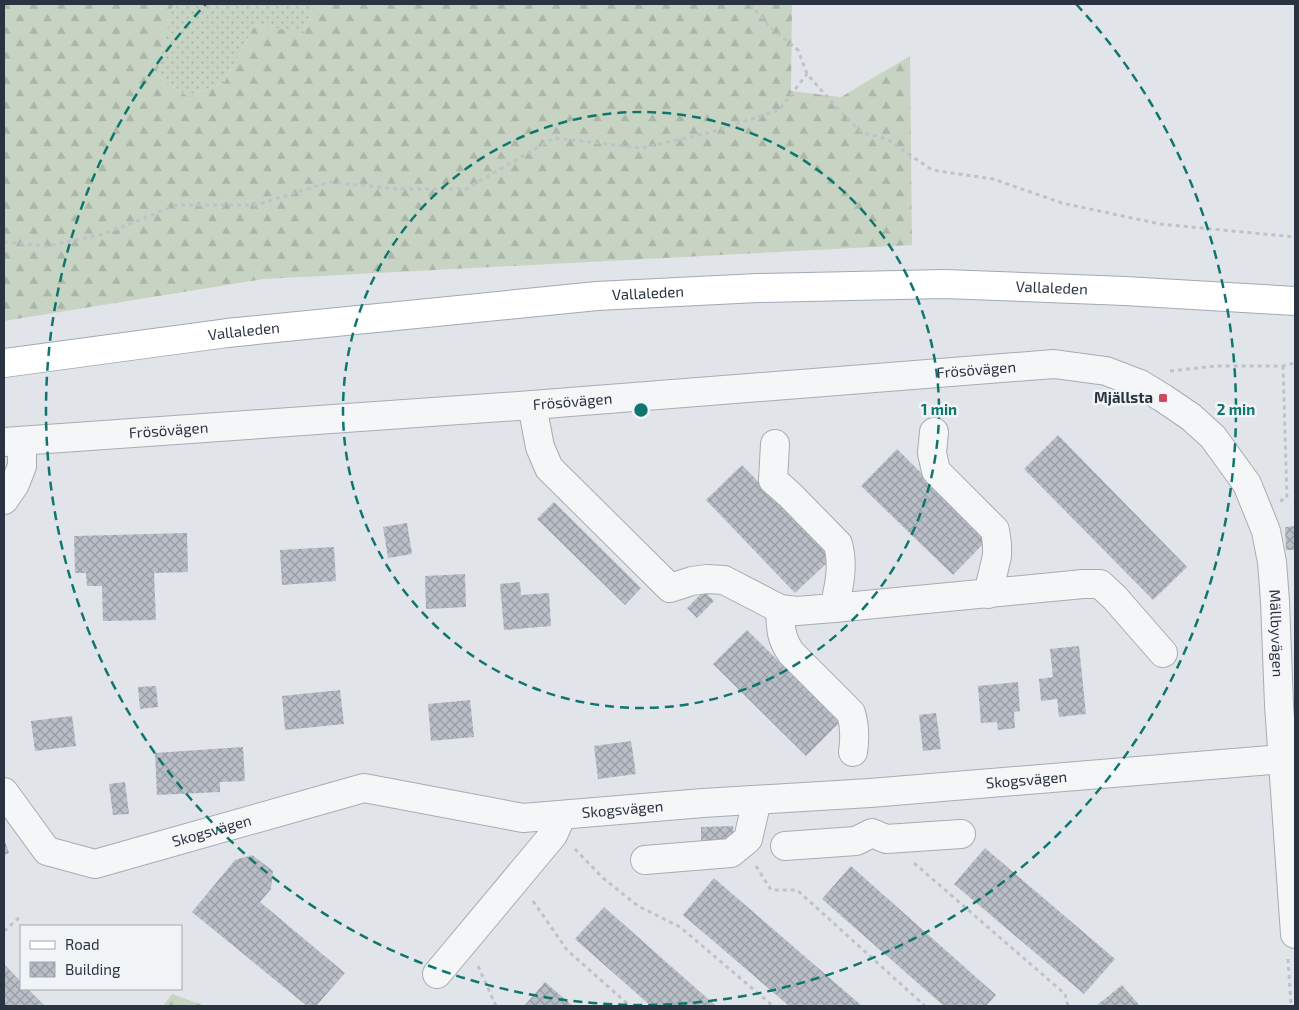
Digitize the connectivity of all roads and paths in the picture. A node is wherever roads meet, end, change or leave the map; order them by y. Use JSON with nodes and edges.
{"nodes":[{"id":1,"x":750,"y":4,"type":"edge"},
{"id":2,"x":808,"y":74,"type":"junction"},
{"id":3,"x":1295,"y":237,"type":"edge"},
{"id":4,"x":4,"y":242,"type":"edge"},
{"id":5,"x":1295,"y":301,"type":"edge"},
{"id":6,"x":4,"y":363,"type":"edge"},
{"id":7,"x":1295,"y":363,"type":"edge"},
{"id":8,"x":1283,"y":366,"type":"junction"},
{"id":9,"x":1140,"y":384,"type":"junction"},
{"id":10,"x":532,"y":405,"type":"junction"},
{"id":11,"x":934,"y":432,"type":"dead end"},
{"id":12,"x":13,"y":442,"type":"edge"},
{"id":13,"x":775,"y":444,"type":"dead end"},
{"id":14,"x":4,"y":500,"type":"edge"},
{"id":15,"x":1258,"y":511,"type":"junction"},
{"id":16,"x":988,"y":594,"type":"junction"},
{"id":17,"x":1285,"y":601,"type":"edge"},
{"id":18,"x":834,"y":608,"type":"junction"},
{"id":19,"x":780,"y":609,"type":"junction"},
{"id":20,"x":1163,"y":653,"type":"dead end"},
{"id":21,"x":853,"y":752,"type":"dead end"},
{"id":22,"x":1283,"y":758,"type":"junction"},
{"id":23,"x":4,"y":792,"type":"edge"},
{"id":24,"x":870,"y":793,"type":"junction"},
{"id":25,"x":757,"y":800,"type":"junction"},
{"id":26,"x":559,"y":822,"type":"junction"},
{"id":27,"x":961,"y":834,"type":"dead end"},
{"id":28,"x":879,"y":836,"type":"junction"},
{"id":29,"x":741,"y":845,"type":"junction"},
{"id":30,"x":786,"y":846,"type":"dead end"},
{"id":31,"x":645,"y":860,"type":"dead end"},
{"id":32,"x":517,"y":878,"type":"junction"},
{"id":33,"x":20,"y":916,"type":"dead end"},
{"id":34,"x":4,"y":931,"type":"edge"},
{"id":35,"x":1295,"y":934,"type":"edge"},
{"id":36,"x":466,"y":939,"type":"junction"},
{"id":37,"x":437,"y":974,"type":"dead end"},
{"id":38,"x":496,"y":1006,"type":"edge"},
{"id":39,"x":630,"y":1006,"type":"edge"},
{"id":40,"x":773,"y":1006,"type":"edge"},
{"id":41,"x":925,"y":1006,"type":"edge"},
{"id":42,"x":1068,"y":1006,"type":"edge"}],
"edges":[{"from":1,"to":2,"type":"path"},
{"from":2,"to":3,"type":"path"},
{"from":2,"to":4,"type":"path"},
{"from":5,"to":6,"type":"main road","name":"Vallaleden"},
{"from":7,"to":8,"type":"path"},
{"from":8,"to":9,"type":"path"},
{"from":8,"to":15,"type":"path"},
{"from":9,"to":10,"type":"street","name":"Frösövägen"},
{"from":9,"to":15,"type":"street","name":"Mällbyvägen"},
{"from":10,"to":12,"type":"street","name":"Frösövägen"},
{"from":10,"to":19,"type":"street"},
{"from":11,"to":16,"type":"street"},
{"from":12,"to":14,"type":"street"},
{"from":13,"to":18,"type":"street"},
{"from":15,"to":17,"type":"street","name":"Mällbyvägen"},
{"from":16,"to":18,"type":"street"},
{"from":16,"to":20,"type":"street"},
{"from":17,"to":22,"type":"street","name":"Mällbyvägen"},
{"from":18,"to":19,"type":"street"},
{"from":19,"to":21,"type":"street"},
{"from":22,"to":24,"type":"street","name":"Skogsvägen"},
{"from":22,"to":35,"type":"street","name":"Mällbyvägen"},
{"from":23,"to":26,"type":"street","name":"Skogsvägen"},
{"from":24,"to":25,"type":"street","name":"Skogsvägen"},
{"from":24,"to":28,"type":"street"},
{"from":25,"to":26,"type":"street","name":"Skogsvägen"},
{"from":25,"to":29,"type":"street"},
{"from":26,"to":32,"type":"street"},
{"from":26,"to":40,"type":"path"},
{"from":27,"to":28,"type":"street"},
{"from":28,"to":30,"type":"street"},
{"from":28,"to":42,"type":"path"},
{"from":29,"to":31,"type":"street"},
{"from":29,"to":41,"type":"path"},
{"from":32,"to":36,"type":"street"},
{"from":32,"to":39,"type":"path"},
{"from":33,"to":34,"type":"path"},
{"from":36,"to":37,"type":"street"},
{"from":36,"to":38,"type":"path"}]}
